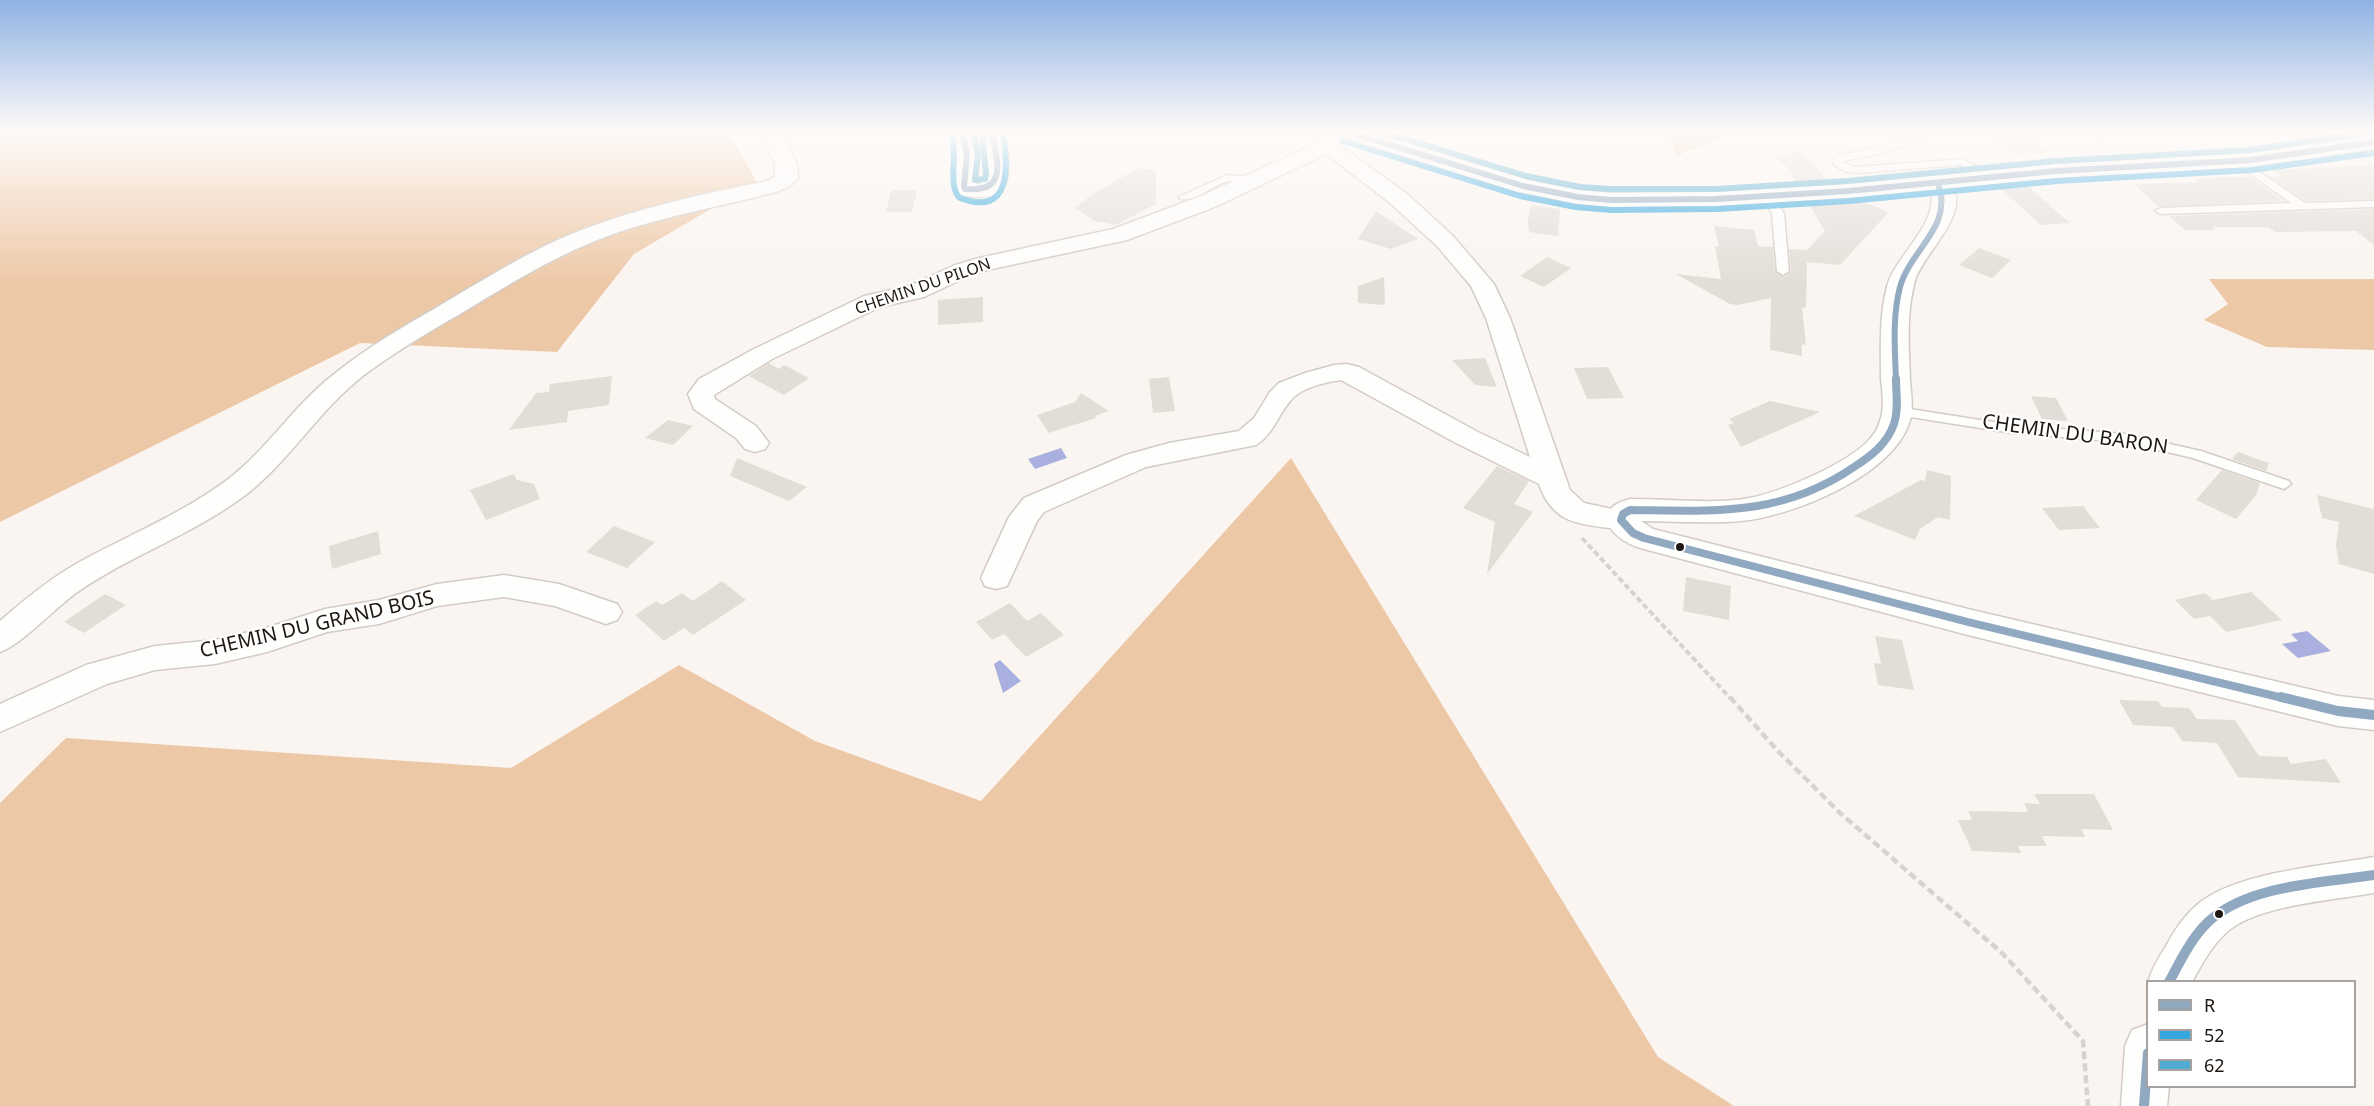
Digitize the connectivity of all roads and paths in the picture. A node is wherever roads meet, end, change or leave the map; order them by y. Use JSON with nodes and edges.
{"nodes":[{"id":1,"x":782,"y":183,"type":"edge"},
{"id":2,"x":963,"y":183,"type":"edge"},
{"id":3,"x":996,"y":183,"type":"edge"},
{"id":4,"x":1217,"y":183,"type":"edge"},
{"id":5,"x":1246,"y":183,"type":"edge"},
{"id":6,"x":1379,"y":183,"type":"edge"},
{"id":7,"x":1514,"y":183,"type":"edge"},
{"id":8,"x":1938,"y":183,"type":"junction"},
{"id":9,"x":1941,"y":183,"type":"edge"},
{"id":10,"x":2269,"y":183,"type":"edge"},
{"id":11,"x":1184,"y":197,"type":"dead end"},
{"id":12,"x":1769,"y":197,"type":"junction"},
{"id":13,"x":2374,"y":204,"type":"edge"},
{"id":14,"x":2303,"y":207,"type":"junction"},
{"id":15,"x":2161,"y":211,"type":"dead end"},
{"id":16,"x":1783,"y":271,"type":"dead end"},
{"id":17,"x":1897,"y":411,"type":"junction"},
{"id":18,"x":755,"y":443,"type":"dead end"},
{"id":19,"x":1553,"y":479,"type":"junction"},
{"id":20,"x":2284,"y":483,"type":"dead end"},
{"id":21,"x":1621,"y":520,"type":"junction"},
{"id":22,"x":1580,"y":536,"type":"dead end"},
{"id":23,"x":996,"y":578,"type":"dead end"},
{"id":24,"x":606,"y":612,"type":"dead end"},
{"id":25,"x":0,"y":639,"type":"edge"},
{"id":26,"x":2374,"y":715,"type":"edge"},
{"id":27,"x":0,"y":720,"type":"edge"},
{"id":28,"x":2374,"y":875,"type":"edge"},
{"id":29,"x":2170,"y":980,"type":"edge"},
{"id":30,"x":2146,"y":1076,"type":"edge"},
{"id":31,"x":2088,"y":1106,"type":"edge"},
{"id":32,"x":2144,"y":1106,"type":"edge"}],
"edges":[{"from":1,"to":25,"type":"street"},
{"from":2,"to":3,"type":"main road"},
{"from":4,"to":11,"type":"lane"},
{"from":5,"to":18,"type":"street","name":"CHEMIN DU PILON"},
{"from":6,"to":19,"type":"street"},
{"from":7,"to":12,"type":"main road"},
{"from":8,"to":9,"type":"main road"},
{"from":8,"to":12,"type":"main road"},
{"from":8,"to":17,"type":"main road"},
{"from":10,"to":14,"type":"lane"},
{"from":12,"to":16,"type":"lane"},
{"from":13,"to":14,"type":"lane"},
{"from":14,"to":15,"type":"lane"},
{"from":17,"to":20,"type":"lane","name":"CHEMIN DU BARON"},
{"from":17,"to":21,"type":"main road"},
{"from":19,"to":21,"type":"street"},
{"from":19,"to":23,"type":"street"},
{"from":21,"to":26,"type":"main road"},
{"from":22,"to":31,"type":"path"},
{"from":24,"to":27,"type":"street","name":"CHEMIN DU GRAND BOIS"},
{"from":28,"to":29,"type":"main road"},
{"from":30,"to":32,"type":"main road"}]}
